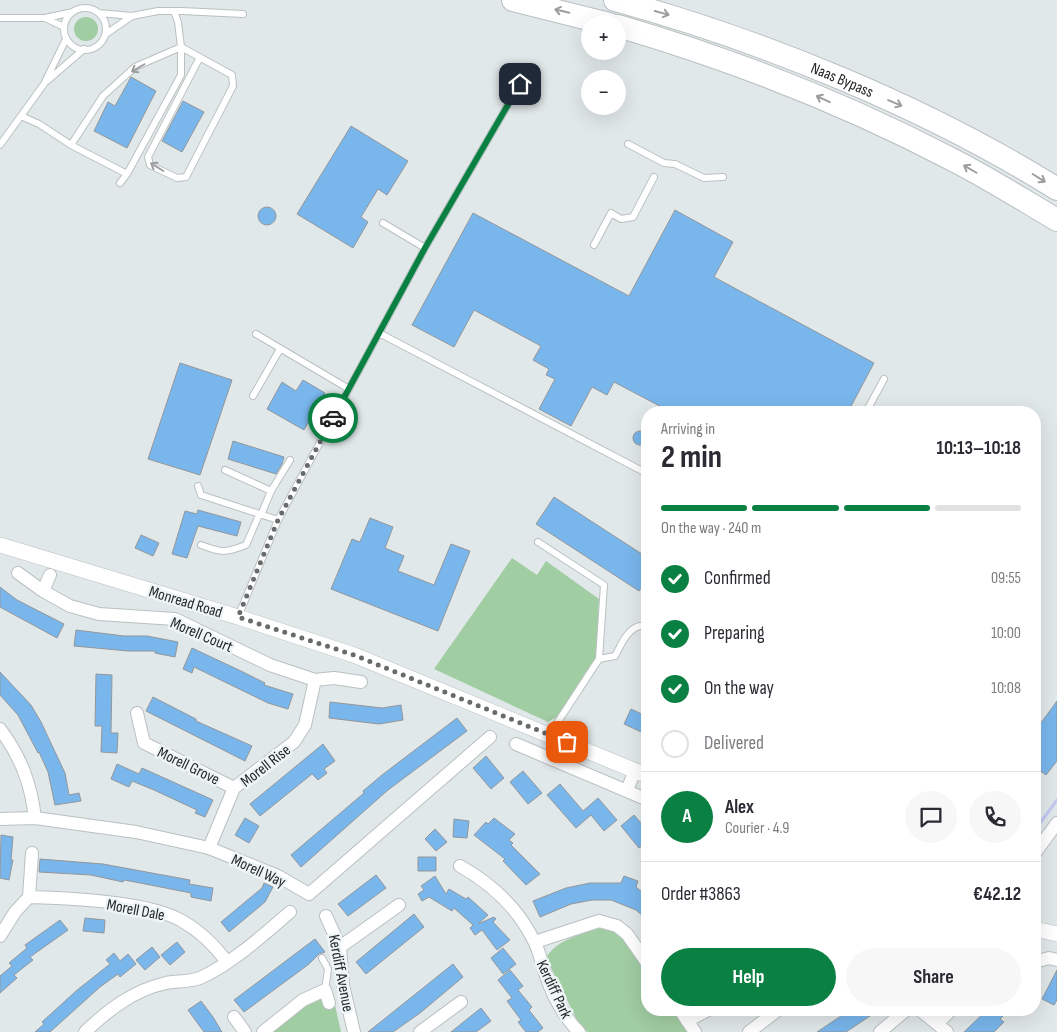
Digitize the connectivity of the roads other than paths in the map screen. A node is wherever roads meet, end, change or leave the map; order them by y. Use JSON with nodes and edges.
{"nodes":[{"id":1,"x":513,"y":0,"type":"edge"},
{"id":2,"x":615,"y":0,"type":"edge"},
{"id":3,"x":174,"y":11,"type":"junction"},
{"id":4,"x":74,"y":12,"type":"junction"},
{"id":5,"x":99,"y":13,"type":"junction"},
{"id":6,"x":243,"y":14,"type":"dead end"},
{"id":7,"x":132,"y":16,"type":"junction"},
{"id":8,"x":581,"y":17,"type":"edge"},
{"id":9,"x":0,"y":18,"type":"edge"},
{"id":10,"x":45,"y":18,"type":"junction"},
{"id":11,"x":64,"y":27,"type":"junction"},
{"id":12,"x":626,"y":28,"type":"edge"},
{"id":13,"x":106,"y":34,"type":"junction"},
{"id":14,"x":66,"y":39,"type":"junction"},
{"id":15,"x":182,"y":47,"type":"junction"},
{"id":16,"x":84,"y":49,"type":"junction"},
{"id":17,"x":200,"y":57,"type":"junction"},
{"id":18,"x":44,"y":84,"type":"junction"},
{"id":19,"x":520,"y":84,"type":"dead end"},
{"id":20,"x":21,"y":116,"type":"junction"},
{"id":21,"x":628,"y":144,"type":"dead end"},
{"id":22,"x":0,"y":145,"type":"edge"},
{"id":23,"x":71,"y":145,"type":"junction"},
{"id":24,"x":127,"y":174,"type":"junction"},
{"id":25,"x":654,"y":176,"type":"dead end"},
{"id":26,"x":723,"y":177,"type":"dead end"},
{"id":27,"x":120,"y":183,"type":"dead end"},
{"id":28,"x":1057,"y":189,"type":"edge"},
{"id":29,"x":1057,"y":220,"type":"edge"},
{"id":30,"x":383,"y":224,"type":"dead end"},
{"id":31,"x":594,"y":245,"type":"dead end"},
{"id":32,"x":425,"y":248,"type":"junction"},
{"id":33,"x":379,"y":333,"type":"junction"},
{"id":34,"x":256,"y":334,"type":"dead end"},
{"id":35,"x":280,"y":349,"type":"junction"},
{"id":36,"x":884,"y":379,"type":"dead end"},
{"id":37,"x":349,"y":389,"type":"junction"},
{"id":38,"x":253,"y":396,"type":"dead end"},
{"id":39,"x":869,"y":406,"type":"edge"},
{"id":40,"x":290,"y":460,"type":"dead end"},
{"id":41,"x":225,"y":470,"type":"dead end"},
{"id":42,"x":641,"y":470,"type":"edge"},
{"id":43,"x":198,"y":486,"type":"dead end"},
{"id":44,"x":271,"y":491,"type":"junction"},
{"id":45,"x":260,"y":515,"type":"junction"},
{"id":46,"x":278,"y":520,"type":"junction"},
{"id":47,"x":538,"y":542,"type":"dead end"},
{"id":48,"x":201,"y":544,"type":"dead end"},
{"id":49,"x":0,"y":546,"type":"edge"},
{"id":50,"x":18,"y":573,"type":"dead end"},
{"id":51,"x":50,"y":574,"type":"dead end"},
{"id":52,"x":42,"y":591,"type":"junction"},
{"id":53,"x":238,"y":617,"type":"junction"},
{"id":54,"x":640,"y":626,"type":"dead end"},
{"id":55,"x":599,"y":658,"type":"junction"},
{"id":56,"x":315,"y":680,"type":"junction"},
{"id":57,"x":361,"y":682,"type":"dead end"},
{"id":58,"x":137,"y":712,"type":"dead end"},
{"id":59,"x":0,"y":729,"type":"edge"},
{"id":60,"x":550,"y":734,"type":"junction"},
{"id":61,"x":490,"y":737,"type":"dead end"},
{"id":62,"x":516,"y":744,"type":"dead end"},
{"id":63,"x":641,"y":773,"type":"edge"},
{"id":64,"x":234,"y":788,"type":"junction"},
{"id":65,"x":627,"y":790,"type":"junction"},
{"id":66,"x":641,"y":797,"type":"edge"},
{"id":67,"x":35,"y":818,"type":"junction"},
{"id":68,"x":0,"y":820,"type":"edge"},
{"id":69,"x":1057,"y":823,"type":"edge"},
{"id":70,"x":1041,"y":843,"type":"edge"},
{"id":71,"x":209,"y":848,"type":"junction"},
{"id":72,"x":32,"y":853,"type":"dead end"},
{"id":73,"x":460,"y":866,"type":"dead end"},
{"id":74,"x":29,"y":897,"type":"junction"},
{"id":75,"x":398,"y":905,"type":"dead end"},
{"id":76,"x":290,"y":912,"type":"dead end"},
{"id":77,"x":326,"y":916,"type":"dead end"},
{"id":78,"x":1041,"y":930,"type":"edge"},
{"id":79,"x":1057,"y":934,"type":"edge"},
{"id":80,"x":0,"y":936,"type":"edge"},
{"id":81,"x":535,"y":942,"type":"junction"},
{"id":82,"x":340,"y":947,"type":"junction"},
{"id":83,"x":641,"y":954,"type":"edge"},
{"id":84,"x":322,"y":958,"type":"dead end"},
{"id":85,"x":1041,"y":960,"type":"edge"},
{"id":86,"x":1057,"y":960,"type":"edge"},
{"id":87,"x":226,"y":962,"type":"junction"},
{"id":88,"x":325,"y":990,"type":"junction"},
{"id":89,"x":461,"y":1002,"type":"dead end"},
{"id":90,"x":329,"y":1003,"type":"dead end"},
{"id":91,"x":684,"y":1016,"type":"edge"},
{"id":92,"x":702,"y":1016,"type":"edge"},
{"id":93,"x":770,"y":1016,"type":"edge"},
{"id":94,"x":899,"y":1016,"type":"edge"},
{"id":95,"x":928,"y":1016,"type":"edge"},
{"id":96,"x":234,"y":1017,"type":"dead end"},
{"id":97,"x":691,"y":1027,"type":"edge"},
{"id":98,"x":943,"y":1027,"type":"edge"},
{"id":99,"x":85,"y":1032,"type":"edge"},
{"id":100,"x":245,"y":1032,"type":"edge"},
{"id":101,"x":263,"y":1032,"type":"edge"},
{"id":102,"x":354,"y":1032,"type":"edge"},
{"id":103,"x":420,"y":1032,"type":"edge"},
{"id":104,"x":579,"y":1032,"type":"edge"},
{"id":105,"x":749,"y":1032,"type":"edge"},
{"id":106,"x":880,"y":1032,"type":"edge"}],
"edges":[{"from":8,"to":1,"type":"highway","one_way":true},
{"from":2,"to":28,"type":"highway","name":"Naas Bypass","one_way":true},
{"from":3,"to":6,"type":"lane"},
{"from":3,"to":7,"type":"lane"},
{"from":3,"to":15,"type":"lane"},
{"from":4,"to":5,"type":"lane"},
{"from":4,"to":10,"type":"lane"},
{"from":4,"to":11,"type":"lane"},
{"from":5,"to":7,"type":"lane"},
{"from":5,"to":13,"type":"lane"},
{"from":7,"to":13,"type":"lane"},
{"from":9,"to":10,"type":"lane"},
{"from":10,"to":11,"type":"lane"},
{"from":11,"to":14,"type":"lane"},
{"from":29,"to":12,"type":"highway","name":"Naas Bypass","one_way":true},
{"from":13,"to":16,"type":"lane"},
{"from":14,"to":16,"type":"lane"},
{"from":14,"to":18,"type":"lane"},
{"from":15,"to":17,"type":"lane"},
{"from":15,"to":23,"type":"lane","one_way":true},
{"from":15,"to":24,"type":"lane"},
{"from":16,"to":18,"type":"lane"},
{"from":17,"to":17,"type":"lane","one_way":true},
{"from":18,"to":20,"type":"lane"},
{"from":19,"to":32,"type":"lane"},
{"from":20,"to":22,"type":"lane"},
{"from":20,"to":23,"type":"lane"},
{"from":21,"to":26,"type":"lane"},
{"from":23,"to":24,"type":"lane"},
{"from":24,"to":27,"type":"lane"},
{"from":25,"to":31,"type":"lane"},
{"from":30,"to":32,"type":"lane"},
{"from":32,"to":33,"type":"lane"},
{"from":33,"to":37,"type":"lane"},
{"from":33,"to":42,"type":"lane"},
{"from":34,"to":35,"type":"lane"},
{"from":35,"to":37,"type":"lane"},
{"from":35,"to":38,"type":"lane"},
{"from":36,"to":39,"type":"lane"},
{"from":37,"to":46,"type":"lane"},
{"from":40,"to":44,"type":"lane"},
{"from":41,"to":44,"type":"lane"},
{"from":43,"to":45,"type":"lane"},
{"from":44,"to":45,"type":"lane"},
{"from":45,"to":46,"type":"lane"},
{"from":45,"to":48,"type":"lane"},
{"from":46,"to":53,"type":"lane"},
{"from":47,"to":55,"type":"lane"},
{"from":49,"to":53,"type":"street","name":"Monread Road"},
{"from":50,"to":52,"type":"street","name":"Morell Court"},
{"from":51,"to":52,"type":"street"},
{"from":52,"to":56,"type":"street","name":"Morell Court"},
{"from":53,"to":60,"type":"street","name":"Monread Road"},
{"from":54,"to":55,"type":"lane"},
{"from":55,"to":60,"type":"lane"},
{"from":56,"to":57,"type":"street","name":"Morell Court"},
{"from":56,"to":64,"type":"street","name":"Morell Rise"},
{"from":58,"to":64,"type":"street","name":"Morell Grove"},
{"from":59,"to":67,"type":"street"},
{"from":60,"to":63,"type":"street","name":"Monread Road"},
{"from":61,"to":71,"type":"street","name":"Morell Way"},
{"from":62,"to":65,"type":"street"},
{"from":63,"to":65,"type":"street"},
{"from":64,"to":71,"type":"street","name":"Morell Rise"},
{"from":65,"to":66,"type":"street"},
{"from":67,"to":68,"type":"street","name":"Morell Way"},
{"from":67,"to":71,"type":"street","name":"Morell Way"},
{"from":69,"to":70,"type":"street"},
{"from":72,"to":74,"type":"street"},
{"from":73,"to":81,"type":"street","name":"Kerdiff Park"},
{"from":74,"to":80,"type":"street"},
{"from":74,"to":87,"type":"street","name":"Morell Dale"},
{"from":75,"to":82,"type":"street"},
{"from":76,"to":87,"type":"street"},
{"from":77,"to":82,"type":"street","name":"Kerdiff Avenue"},
{"from":78,"to":79,"type":"street"},
{"from":81,"to":83,"type":"street","name":"Kerdiff Park"},
{"from":81,"to":104,"type":"street","name":"Kerdiff Park"},
{"from":82,"to":102,"type":"street","name":"Kerdiff Avenue"},
{"from":84,"to":88,"type":"lane"},
{"from":85,"to":86,"type":"street"},
{"from":87,"to":99,"type":"street"},
{"from":88,"to":90,"type":"street"},
{"from":88,"to":101,"type":"street"},
{"from":89,"to":103,"type":"street"},
{"from":91,"to":97,"type":"street"},
{"from":92,"to":97,"type":"street"},
{"from":93,"to":105,"type":"street"},
{"from":94,"to":106,"type":"street"},
{"from":95,"to":98,"type":"street"},
{"from":96,"to":100,"type":"street"}]}
